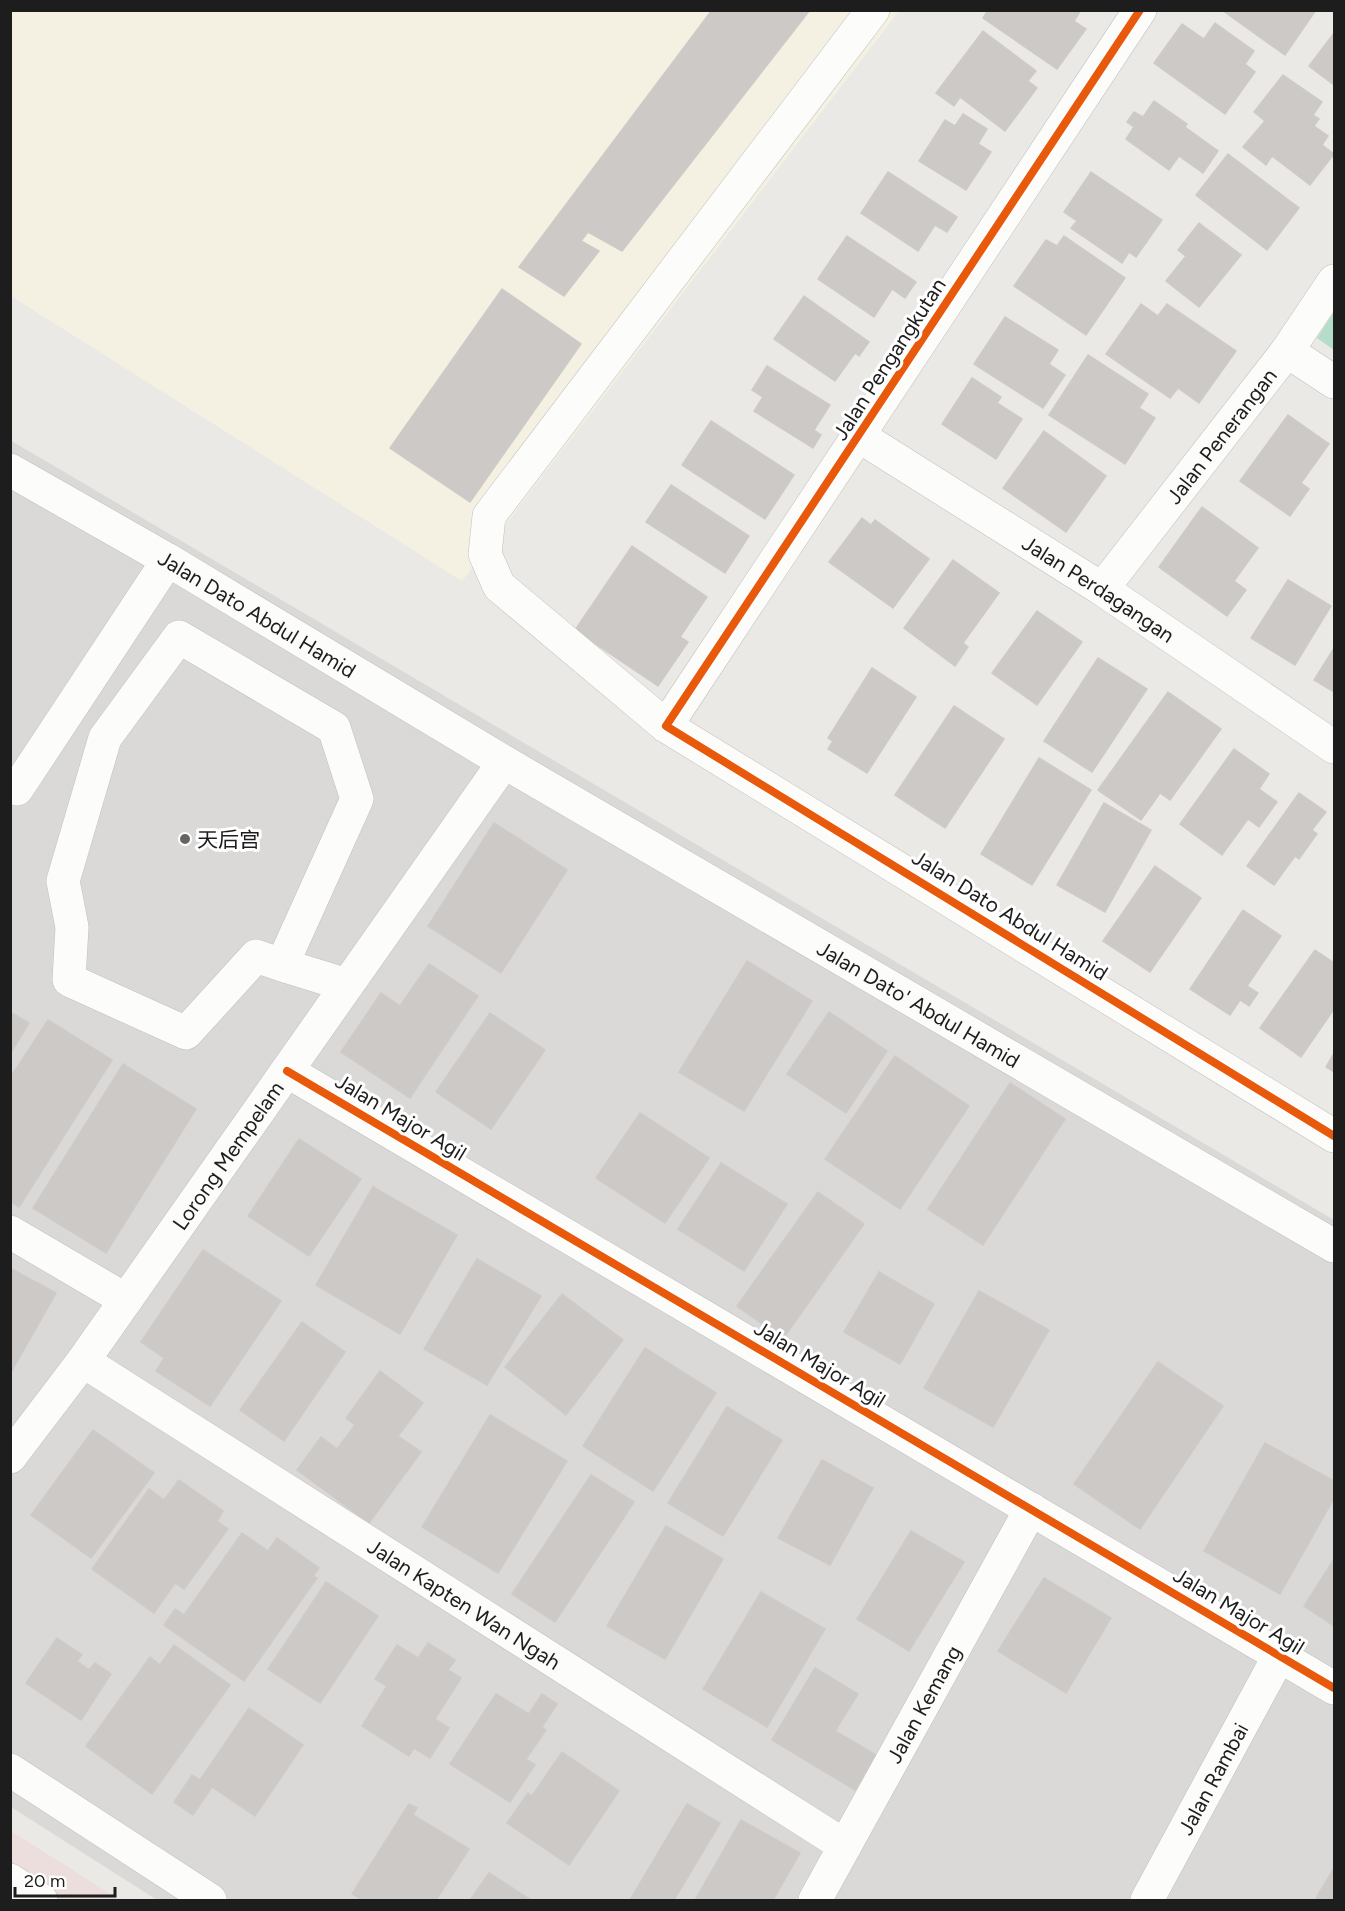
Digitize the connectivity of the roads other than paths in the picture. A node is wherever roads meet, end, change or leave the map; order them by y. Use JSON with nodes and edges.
{"nodes":[{"id":1,"x":873,"y":10,"type":"edge"},
{"id":2,"x":1140,"y":10,"type":"edge"},
{"id":3,"x":1335,"y":281,"type":"edge"},
{"id":4,"x":1287,"y":351,"type":"junction"},
{"id":5,"x":1335,"y":382,"type":"edge"},
{"id":6,"x":859,"y":436,"type":"junction"},
{"id":7,"x":10,"y":470,"type":"edge"},
{"id":8,"x":168,"y":560,"type":"junction"},
{"id":9,"x":1102,"y":589,"type":"junction"},
{"id":10,"x":666,"y":726,"type":"junction"},
{"id":11,"x":1335,"y":747,"type":"edge"},
{"id":12,"x":504,"y":762,"type":"junction"},
{"id":13,"x":10,"y":786,"type":"edge"},
{"id":14,"x":282,"y":965,"type":"junction"},
{"id":15,"x":347,"y":985,"type":"junction"},
{"id":16,"x":287,"y":1071,"type":"junction"},
{"id":17,"x":1335,"y":1136,"type":"edge"},
{"id":18,"x":10,"y":1232,"type":"edge"},
{"id":19,"x":1335,"y":1246,"type":"edge"},
{"id":20,"x":126,"y":1300,"type":"junction"},
{"id":21,"x":83,"y":1361,"type":"junction"},
{"id":22,"x":10,"y":1457,"type":"edge"},
{"id":23,"x":1031,"y":1509,"type":"junction"},
{"id":24,"x":1279,"y":1656,"type":"junction"},
{"id":25,"x":1335,"y":1688,"type":"edge"},
{"id":26,"x":10,"y":1770,"type":"edge"},
{"id":27,"x":845,"y":1846,"type":"junction"},
{"id":28,"x":10,"y":1880,"type":"edge"},
{"id":29,"x":41,"y":1900,"type":"edge"},
{"id":30,"x":210,"y":1900,"type":"edge"},
{"id":31,"x":815,"y":1900,"type":"edge"},
{"id":32,"x":1147,"y":1900,"type":"edge"}],
"edges":[{"from":1,"to":10,"type":"street","name":"Jalan Dato Abdul Hamid"},
{"from":2,"to":6,"type":"street","name":"Jalan Pengangkutan"},
{"from":3,"to":4,"type":"street","name":"Jalan Penerangan"},
{"from":4,"to":5,"type":"street"},
{"from":4,"to":9,"type":"street","name":"Jalan Penerangan"},
{"from":6,"to":9,"type":"street","name":"Jalan Perdagangan"},
{"from":6,"to":10,"type":"street","name":"Jalan Pengangkutan"},
{"from":7,"to":8,"type":"street","name":"Jalan Dato Abdul Hamid"},
{"from":8,"to":12,"type":"street","name":"Jalan Dato Abdul Hamid"},
{"from":8,"to":13,"type":"street"},
{"from":9,"to":11,"type":"street","name":"Jalan Perdagangan"},
{"from":10,"to":17,"type":"street","name":"Jalan Dato Abdul Hamid"},
{"from":12,"to":15,"type":"street","name":"Lorong Mempelam"},
{"from":12,"to":19,"type":"street","name":"Jalan Dato' Abdul Hamid"},
{"from":14,"to":14,"type":"street"},
{"from":14,"to":15,"type":"street"},
{"from":15,"to":16,"type":"street","name":"Lorong Mempelam"},
{"from":16,"to":20,"type":"street","name":"Lorong Mempelam"},
{"from":16,"to":23,"type":"street","name":"Jalan Major Agil"},
{"from":18,"to":20,"type":"street"},
{"from":20,"to":21,"type":"street","name":"Lorong Mempelam"},
{"from":21,"to":22,"type":"street","name":"Lorong Mempelam"},
{"from":21,"to":27,"type":"street","name":"Jalan Kapten Wan Ngah"},
{"from":23,"to":24,"type":"street","name":"Jalan Major Agil"},
{"from":23,"to":27,"type":"street","name":"Jalan Kemang"},
{"from":24,"to":25,"type":"street","name":"Jalan Major Agil"},
{"from":24,"to":32,"type":"street","name":"Jalan Rambai"},
{"from":26,"to":30,"type":"street"},
{"from":27,"to":31,"type":"street","name":"Jalan Kemang"},
{"from":28,"to":29,"type":"street"}]}
